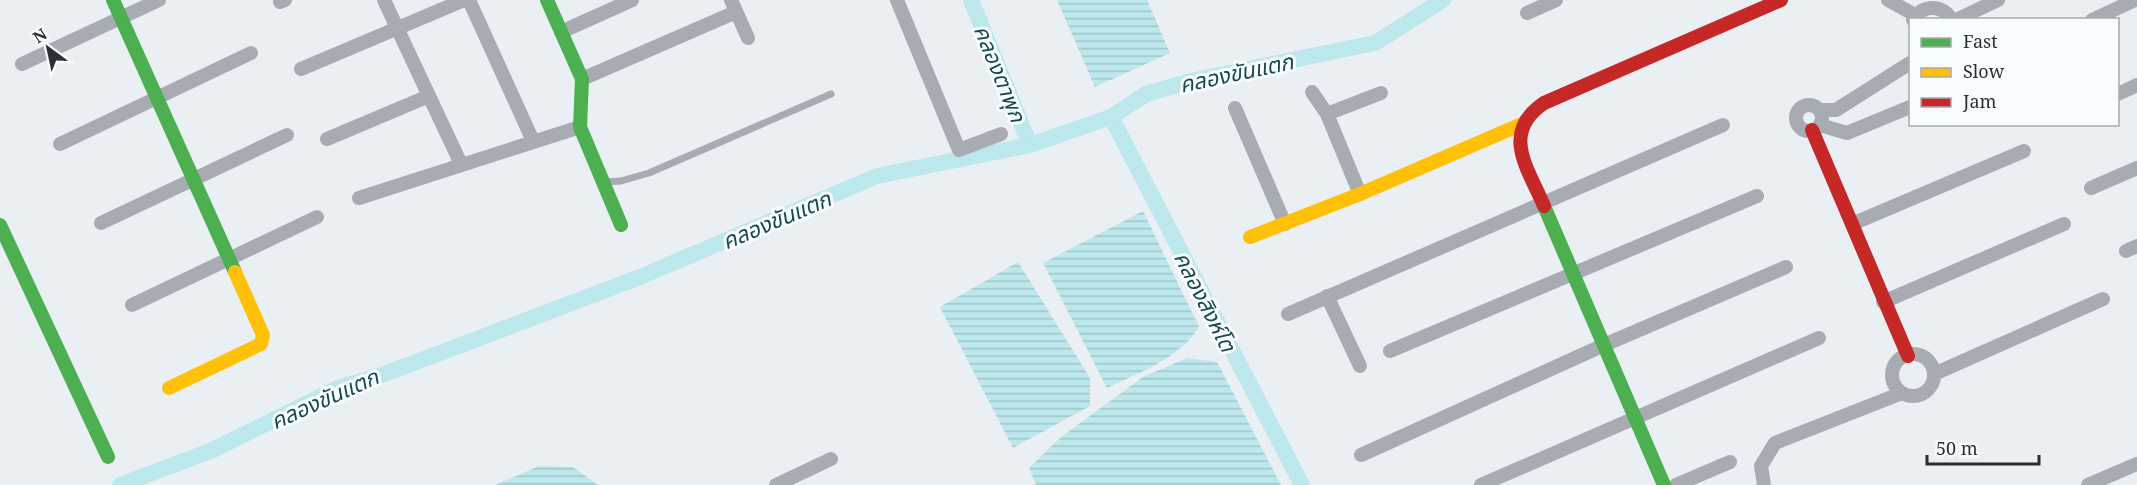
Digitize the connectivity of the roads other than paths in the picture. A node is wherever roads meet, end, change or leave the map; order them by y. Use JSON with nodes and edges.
{"nodes":[{"id":1,"x":113,"y":0,"type":"edge"},
{"id":2,"x":159,"y":0,"type":"edge"},
{"id":3,"x":384,"y":0,"type":"edge"},
{"id":4,"x":464,"y":0,"type":"edge"},
{"id":5,"x":469,"y":0,"type":"edge"},
{"id":6,"x":547,"y":0,"type":"edge"},
{"id":7,"x":632,"y":0,"type":"edge"},
{"id":8,"x":897,"y":0,"type":"edge"},
{"id":9,"x":1556,"y":0,"type":"edge"},
{"id":10,"x":1781,"y":0,"type":"edge"},
{"id":11,"x":1888,"y":0,"type":"edge"},
{"id":12,"x":1998,"y":0,"type":"edge"},
{"id":13,"x":2135,"y":0,"type":"edge"},
{"id":14,"x":733,"y":6,"type":"edge"},
{"id":15,"x":1527,"y":13,"type":"dead end"},
{"id":16,"x":121,"y":18,"type":"junction"},
{"id":17,"x":1909,"y":18,"type":"edge"},
{"id":18,"x":1916,"y":18,"type":"edge"},
{"id":19,"x":1952,"y":18,"type":"edge"},
{"id":20,"x":1958,"y":18,"type":"edge"},
{"id":21,"x":2096,"y":18,"type":"edge"},
{"id":22,"x":397,"y":28,"type":"junction"},
{"id":23,"x":561,"y":32,"type":"junction"},
{"id":24,"x":748,"y":38,"type":"dead end"},
{"id":25,"x":251,"y":53,"type":"dead end"},
{"id":26,"x":22,"y":64,"type":"dead end"},
{"id":27,"x":1909,"y":64,"type":"edge"},
{"id":28,"x":301,"y":69,"type":"dead end"},
{"id":29,"x":582,"y":79,"type":"junction"},
{"id":30,"x":2137,"y":85,"type":"edge"},
{"id":31,"x":1312,"y":92,"type":"dead end"},
{"id":32,"x":1381,"y":93,"type":"dead end"},
{"id":33,"x":831,"y":94,"type":"dead end"},
{"id":34,"x":2119,"y":94,"type":"edge"},
{"id":35,"x":429,"y":96,"type":"junction"},
{"id":36,"x":157,"y":99,"type":"junction"},
{"id":37,"x":1235,"y":108,"type":"dead end"},
{"id":38,"x":1909,"y":108,"type":"edge"},
{"id":39,"x":1327,"y":114,"type":"junction"},
{"id":40,"x":1818,"y":122,"type":"junction"},
{"id":41,"x":1522,"y":124,"type":"junction"},
{"id":42,"x":1723,"y":125,"type":"dead end"},
{"id":43,"x":580,"y":127,"type":"junction"},
{"id":44,"x":1001,"y":134,"type":"dead end"},
{"id":45,"x":287,"y":135,"type":"dead end"},
{"id":46,"x":327,"y":139,"type":"dead end"},
{"id":47,"x":533,"y":141,"type":"junction"},
{"id":48,"x":60,"y":144,"type":"dead end"},
{"id":49,"x":2024,"y":151,"type":"dead end"},
{"id":50,"x":460,"y":164,"type":"junction"},
{"id":51,"x":2137,"y":168,"type":"edge"},
{"id":52,"x":193,"y":179,"type":"junction"},
{"id":53,"x":603,"y":182,"type":"junction"},
{"id":54,"x":2091,"y":188,"type":"dead end"},
{"id":55,"x":1360,"y":194,"type":"junction"},
{"id":56,"x":1756,"y":196,"type":"dead end"},
{"id":57,"x":359,"y":198,"type":"dead end"},
{"id":58,"x":1542,"y":202,"type":"junction"},
{"id":59,"x":317,"y":217,"type":"dead end"},
{"id":60,"x":101,"y":223,"type":"dead end"},
{"id":61,"x":1285,"y":224,"type":"junction"},
{"id":62,"x":1852,"y":224,"type":"junction"},
{"id":63,"x":2064,"y":224,"type":"dead end"},
{"id":64,"x":0,"y":225,"type":"edge"},
{"id":65,"x":621,"y":225,"type":"dead end"},
{"id":66,"x":1250,"y":237,"type":"dead end"},
{"id":67,"x":230,"y":260,"type":"junction"},
{"id":68,"x":1786,"y":267,"type":"dead end"},
{"id":69,"x":1573,"y":274,"type":"junction"},
{"id":70,"x":1327,"y":296,"type":"junction"},
{"id":71,"x":2103,"y":300,"type":"dead end"},
{"id":72,"x":1883,"y":302,"type":"junction"},
{"id":73,"x":132,"y":305,"type":"dead end"},
{"id":74,"x":1288,"y":314,"type":"dead end"},
{"id":75,"x":1819,"y":338,"type":"dead end"},
{"id":76,"x":1604,"y":345,"type":"junction"},
{"id":77,"x":1390,"y":351,"type":"dead end"},
{"id":78,"x":1908,"y":356,"type":"junction"},
{"id":79,"x":1359,"y":366,"type":"dead end"},
{"id":80,"x":1934,"y":374,"type":"junction"},
{"id":81,"x":168,"y":388,"type":"dead end"},
{"id":82,"x":1902,"y":393,"type":"junction"},
{"id":83,"x":1635,"y":416,"type":"junction"},
{"id":84,"x":1361,"y":455,"type":"dead end"},
{"id":85,"x":108,"y":457,"type":"dead end"},
{"id":86,"x":831,"y":459,"type":"dead end"},
{"id":87,"x":1730,"y":462,"type":"dead end"},
{"id":88,"x":2137,"y":464,"type":"edge"},
{"id":89,"x":776,"y":485,"type":"edge"},
{"id":90,"x":1481,"y":485,"type":"edge"},
{"id":91,"x":1664,"y":485,"type":"edge"},
{"id":92,"x":1676,"y":485,"type":"edge"},
{"id":93,"x":1764,"y":485,"type":"edge"},
{"id":94,"x":2088,"y":485,"type":"edge"}],
"edges":[{"from":1,"to":16,"type":"street"},
{"from":2,"to":16,"type":"street"},
{"from":3,"to":22,"type":"street"},
{"from":4,"to":22,"type":"street"},
{"from":5,"to":47,"type":"street"},
{"from":6,"to":23,"type":"street"},
{"from":7,"to":23,"type":"street"},
{"from":8,"to":44,"type":"street"},
{"from":9,"to":15,"type":"street"},
{"from":10,"to":41,"type":"street"},
{"from":11,"to":17,"type":"street"},
{"from":12,"to":20,"type":"street"},
{"from":13,"to":21,"type":"street"},
{"from":14,"to":24,"type":"street"},
{"from":14,"to":29,"type":"street"},
{"from":16,"to":26,"type":"street"},
{"from":16,"to":36,"type":"street"},
{"from":18,"to":19,"type":"street"},
{"from":22,"to":28,"type":"street"},
{"from":22,"to":35,"type":"street"},
{"from":23,"to":29,"type":"street"},
{"from":25,"to":36,"type":"street"},
{"from":27,"to":40,"type":"street"},
{"from":29,"to":43,"type":"street"},
{"from":30,"to":34,"type":"street"},
{"from":31,"to":39,"type":"street"},
{"from":32,"to":39,"type":"street"},
{"from":33,"to":53,"type":"lane"},
{"from":35,"to":46,"type":"street"},
{"from":35,"to":50,"type":"street"},
{"from":36,"to":48,"type":"street"},
{"from":36,"to":52,"type":"street"},
{"from":37,"to":61,"type":"street"},
{"from":38,"to":40,"type":"street"},
{"from":39,"to":55,"type":"street"},
{"from":40,"to":62,"type":"street"},
{"from":41,"to":55,"type":"street"},
{"from":41,"to":58,"type":"street"},
{"from":42,"to":58,"type":"street"},
{"from":43,"to":47,"type":"street"},
{"from":43,"to":53,"type":"street"},
{"from":45,"to":52,"type":"street"},
{"from":47,"to":50,"type":"street"},
{"from":49,"to":62,"type":"street"},
{"from":50,"to":57,"type":"street"},
{"from":51,"to":54,"type":"street"},
{"from":52,"to":60,"type":"street"},
{"from":52,"to":67,"type":"street"},
{"from":53,"to":65,"type":"street"},
{"from":55,"to":61,"type":"street"},
{"from":56,"to":69,"type":"street"},
{"from":58,"to":69,"type":"street"},
{"from":58,"to":70,"type":"street"},
{"from":59,"to":67,"type":"street"},
{"from":61,"to":66,"type":"street"},
{"from":62,"to":72,"type":"street"},
{"from":63,"to":72,"type":"street"},
{"from":64,"to":85,"type":"street"},
{"from":67,"to":73,"type":"street"},
{"from":67,"to":81,"type":"street"},
{"from":68,"to":76,"type":"street"},
{"from":69,"to":76,"type":"street"},
{"from":69,"to":77,"type":"street"},
{"from":70,"to":74,"type":"street"},
{"from":70,"to":79,"type":"street"},
{"from":71,"to":80,"type":"street"},
{"from":72,"to":78,"type":"street"},
{"from":75,"to":83,"type":"street"},
{"from":76,"to":83,"type":"street"},
{"from":76,"to":84,"type":"street"},
{"from":78,"to":80,"type":"street"},
{"from":78,"to":82,"type":"street"},
{"from":80,"to":82,"type":"street"},
{"from":82,"to":93,"type":"street"},
{"from":83,"to":90,"type":"street"},
{"from":83,"to":91,"type":"street"},
{"from":86,"to":89,"type":"street"},
{"from":87,"to":92,"type":"street"},
{"from":88,"to":94,"type":"street"}]}
